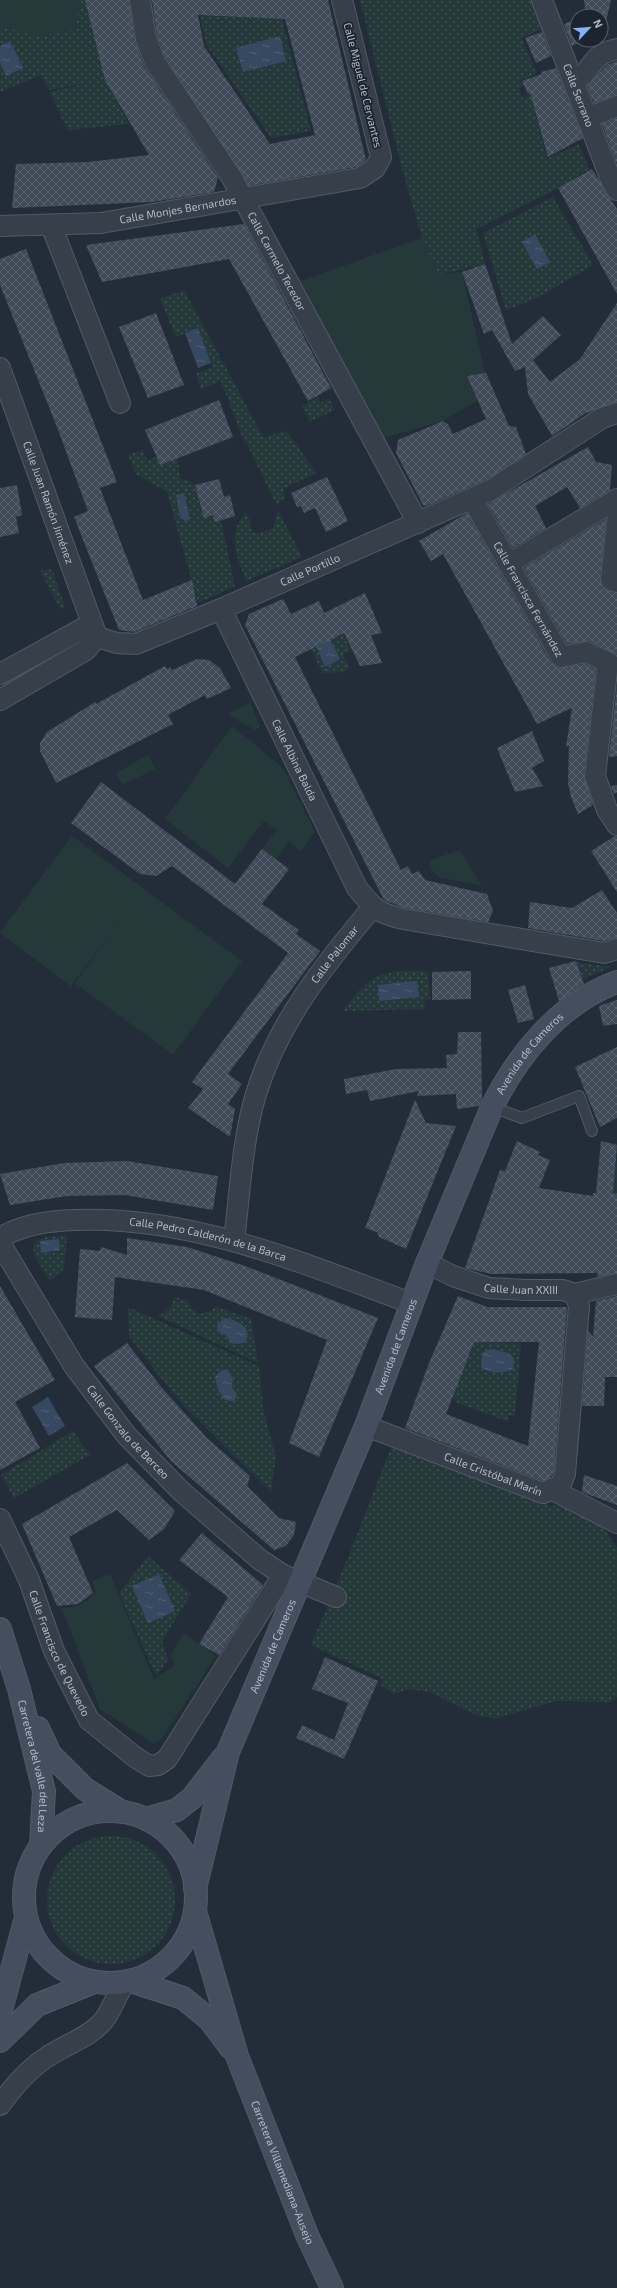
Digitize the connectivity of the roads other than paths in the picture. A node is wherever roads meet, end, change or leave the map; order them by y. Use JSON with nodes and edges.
{"nodes":[{"id":1,"x":140,"y":0,"type":"edge"},
{"id":2,"x":342,"y":0,"type":"edge"},
{"id":3,"x":542,"y":0,"type":"edge"},
{"id":4,"x":617,"y":49,"type":"edge"},
{"id":5,"x":574,"y":80,"type":"junction"},
{"id":6,"x":617,"y":106,"type":"edge"},
{"id":7,"x":587,"y":118,"type":"junction"},
{"id":8,"x":375,"y":168,"type":"joint"},
{"id":9,"x":617,"y":190,"type":"edge"},
{"id":10,"x":243,"y":200,"type":"junction"},
{"id":11,"x":51,"y":225,"type":"junction"},
{"id":12,"x":0,"y":226,"type":"edge"},
{"id":13,"x":0,"y":368,"type":"edge"},
{"id":14,"x":120,"y":403,"type":"dead end"},
{"id":15,"x":617,"y":413,"type":"edge"},
{"id":16,"x":472,"y":499,"type":"junction"},
{"id":17,"x":617,"y":499,"type":"edge"},
{"id":18,"x":617,"y":520,"type":"edge"},
{"id":19,"x":418,"y":523,"type":"junction"},
{"id":20,"x":510,"y":563,"type":"junction"},
{"id":21,"x":617,"y":582,"type":"edge"},
{"id":22,"x":220,"y":609,"type":"junction"},
{"id":23,"x":94,"y":631,"type":"junction"},
{"id":24,"x":0,"y":674,"type":"edge"},
{"id":25,"x":0,"y":700,"type":"edge"},
{"id":26,"x":617,"y":825,"type":"edge"},
{"id":27,"x":372,"y":908,"type":"junction"},
{"id":28,"x":617,"y":949,"type":"edge"},
{"id":29,"x":617,"y":982,"type":"edge"},
{"id":30,"x":492,"y":1107,"type":"junction"},
{"id":31,"x":592,"y":1131,"type":"dead end"},
{"id":32,"x":0,"y":1238,"type":"edge"},
{"id":33,"x":234,"y":1241,"type":"junction"},
{"id":34,"x":0,"y":1243,"type":"edge"},
{"id":35,"x":427,"y":1263,"type":"junction"},
{"id":36,"x":617,"y":1284,"type":"edge"},
{"id":37,"x":575,"y":1294,"type":"junction"},
{"id":38,"x":411,"y":1304,"type":"junction"},
{"id":39,"x":366,"y":1426,"type":"junction"},
{"id":40,"x":551,"y":1489,"type":"junction"},
{"id":41,"x":0,"y":1519,"type":"edge"},
{"id":42,"x":617,"y":1523,"type":"edge"},
{"id":43,"x":291,"y":1579,"type":"junction"},
{"id":44,"x":336,"y":1597,"type":"dead end"},
{"id":45,"x":0,"y":1629,"type":"edge"},
{"id":46,"x":20,"y":1689,"type":"junction"},
{"id":47,"x":228,"y":1752,"type":"junction"},
{"id":48,"x":122,"y":1812,"type":"junction"},
{"id":49,"x":146,"y":1819,"type":"junction"},
{"id":50,"x":41,"y":1844,"type":"junction"},
{"id":51,"x":195,"y":1900,"type":"junction"},
{"id":52,"x":26,"y":1917,"type":"junction"},
{"id":53,"x":94,"y":1982,"type":"junction"},
{"id":54,"x":128,"y":1982,"type":"junction"},
{"id":55,"x":0,"y":2014,"type":"edge"},
{"id":56,"x":0,"y":2042,"type":"edge"},
{"id":57,"x":237,"y":2056,"type":"junction"},
{"id":58,"x":0,"y":2105,"type":"edge"},
{"id":59,"x":332,"y":2288,"type":"edge"}],
"edges":[{"from":1,"to":10,"type":"street","name":"Calle Carmelo Tecedor"},
{"from":2,"to":8,"type":"street","name":"Calle Miguel de Cervantes"},
{"from":3,"to":5,"type":"street","name":"Calle Serrano"},
{"from":4,"to":5,"type":"street"},
{"from":5,"to":7,"type":"street","name":"Calle Serrano"},
{"from":6,"to":7,"type":"street"},
{"from":7,"to":9,"type":"street","name":"Calle Serrano"},
{"from":8,"to":10,"type":"street","name":"Calle Monjes Bernardos"},
{"from":10,"to":11,"type":"street","name":"Calle Monjes Bernardos"},
{"from":10,"to":19,"type":"street","name":"Calle Carmelo Tecedor"},
{"from":11,"to":12,"type":"street","name":"Calle Monjes Bernardos"},
{"from":11,"to":14,"type":"street"},
{"from":13,"to":23,"type":"street","name":"Calle Juan Ramón Jiménez"},
{"from":15,"to":16,"type":"street","name":"Calle Portillo"},
{"from":16,"to":19,"type":"street","name":"Calle Portillo"},
{"from":16,"to":20,"type":"street","name":"Calle Francisca Fernández"},
{"from":17,"to":20,"type":"street"},
{"from":18,"to":21,"type":"street"},
{"from":19,"to":22,"type":"street","name":"Calle Portillo"},
{"from":20,"to":26,"type":"street","name":"Calle Francisca Fernández"},
{"from":22,"to":23,"type":"street","name":"Calle Portillo"},
{"from":22,"to":27,"type":"street","name":"Calle Albina Balda"},
{"from":23,"to":24,"type":"street"},
{"from":23,"to":25,"type":"street"},
{"from":27,"to":28,"type":"street"},
{"from":27,"to":33,"type":"street","name":"Calle Palomar"},
{"from":29,"to":30,"type":"main road","name":"Avenida de Cameros"},
{"from":30,"to":31,"type":"lane"},
{"from":30,"to":35,"type":"main road","name":"Avenida de Cameros"},
{"from":32,"to":33,"type":"street","name":"Calle Pedro Calderón de la Barca"},
{"from":33,"to":38,"type":"street","name":"Calle Pedro Calderón de la Barca"},
{"from":34,"to":43,"type":"street","name":"Calle Gonzalo de Berceo"},
{"from":35,"to":37,"type":"street","name":"Calle Juan XXIII"},
{"from":35,"to":38,"type":"main road","name":"Avenida de Cameros"},
{"from":36,"to":37,"type":"street","name":"Calle Juan XXIII"},
{"from":37,"to":40,"type":"street"},
{"from":38,"to":39,"type":"main road","name":"Avenida de Cameros"},
{"from":39,"to":40,"type":"street","name":"Calle Cristóbal Marín"},
{"from":39,"to":43,"type":"main road","name":"Avenida de Cameros"},
{"from":40,"to":42,"type":"street","name":"Calle Cristóbal Marín"},
{"from":41,"to":43,"type":"street","name":"Calle Francisco de Quevedo"},
{"from":43,"to":44,"type":"street","name":"Calle Gonzalo de Berceo"},
{"from":43,"to":47,"type":"main road","name":"Avenida de Cameros"},
{"from":45,"to":46,"type":"main road","name":"Carretera del valle del Leza"},
{"from":46,"to":48,"type":"main road","name":"Carretera del valle del Leza"},
{"from":46,"to":50,"type":"main road","name":"Carretera del valle del Leza"},
{"from":47,"to":49,"type":"main road"},
{"from":47,"to":51,"type":"main road"},
{"from":48,"to":49,"type":"main road","name":"Carretera Villamediana-Ausejo"},
{"from":48,"to":50,"type":"main road"},
{"from":49,"to":51,"type":"main road","name":"Carretera Villamediana-Ausejo"},
{"from":50,"to":52,"type":"main road"},
{"from":51,"to":54,"type":"main road"},
{"from":51,"to":57,"type":"main road","name":"Carretera Villamediana-Ausejo"},
{"from":52,"to":53,"type":"main road"},
{"from":52,"to":55,"type":"main road"},
{"from":53,"to":54,"type":"main road"},
{"from":53,"to":56,"type":"main road"},
{"from":54,"to":57,"type":"main road","name":"Carretera Villamediana-Ausejo"},
{"from":54,"to":58,"type":"street"},
{"from":57,"to":59,"type":"main road","name":"Carretera Villamediana-Ausejo"}]}
